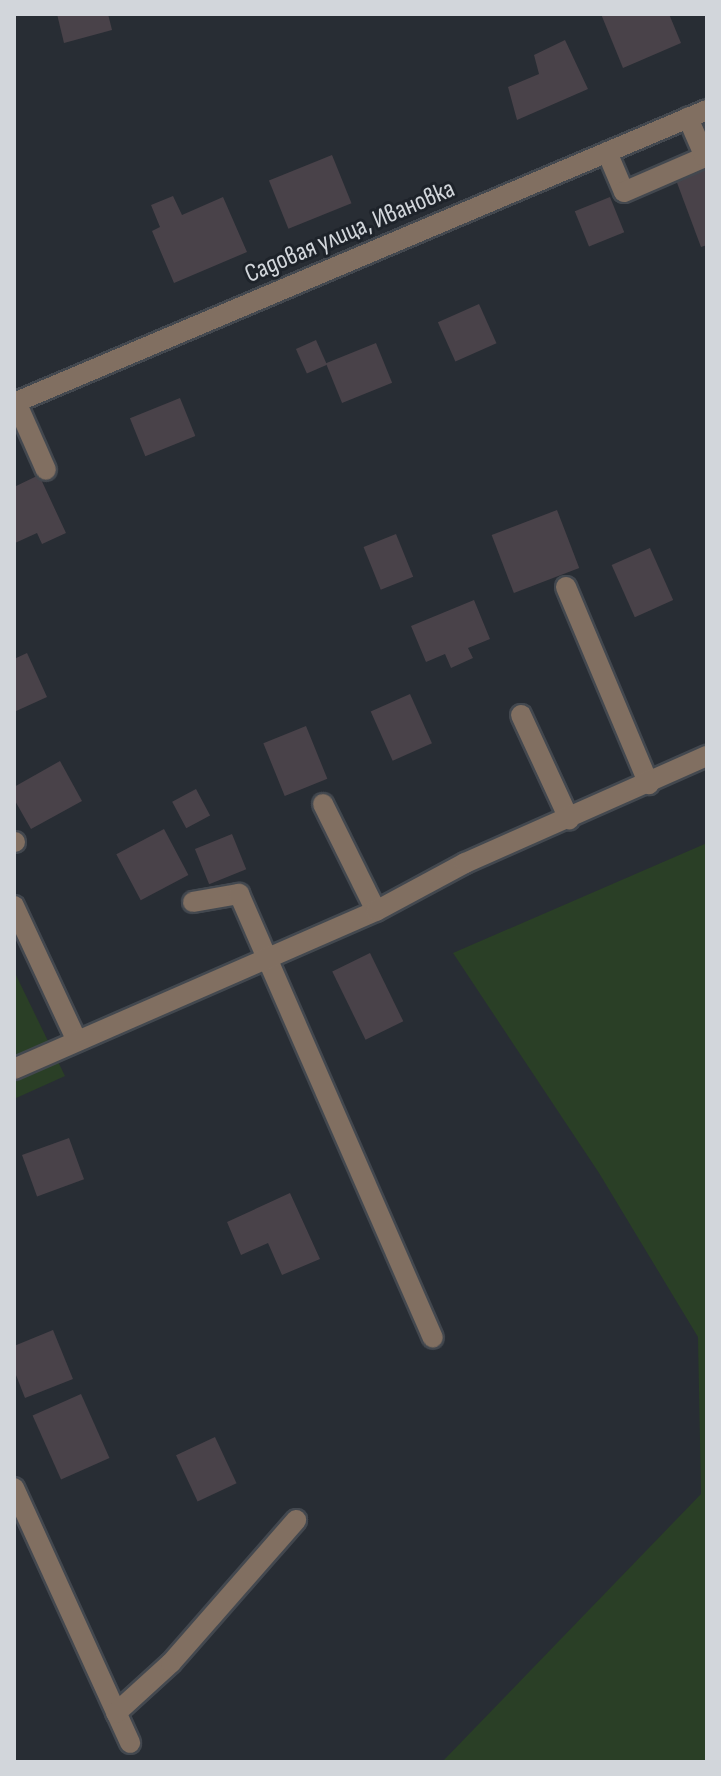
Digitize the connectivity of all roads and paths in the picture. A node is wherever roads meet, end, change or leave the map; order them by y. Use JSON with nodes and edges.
{"nodes":[{"id":1,"x":698,"y":114,"type":"edge"},
{"id":2,"x":607,"y":152,"type":"junction"},
{"id":3,"x":15,"y":403,"type":"edge"},
{"id":4,"x":46,"y":470,"type":"dead end"},
{"id":5,"x":566,"y":587,"type":"dead end"},
{"id":6,"x":521,"y":715,"type":"dead end"},
{"id":7,"x":707,"y":756,"type":"edge"},
{"id":8,"x":649,"y":784,"type":"junction"},
{"id":9,"x":323,"y":804,"type":"dead end"},
{"id":10,"x":569,"y":819,"type":"junction"},
{"id":11,"x":193,"y":902,"type":"dead end"},
{"id":12,"x":14,"y":906,"type":"edge"},
{"id":13,"x":376,"y":911,"type":"junction"},
{"id":14,"x":265,"y":959,"type":"junction"},
{"id":15,"x":77,"y":1041,"type":"junction"},
{"id":16,"x":14,"y":1069,"type":"edge"},
{"id":17,"x":433,"y":1337,"type":"dead end"},
{"id":18,"x":14,"y":1488,"type":"edge"},
{"id":19,"x":296,"y":1520,"type":"dead end"},
{"id":20,"x":116,"y":1713,"type":"junction"},
{"id":21,"x":130,"y":1743,"type":"dead end"}],
"edges":[{"from":1,"to":2,"type":"street","name":"Садовая улица, Ивановка"},
{"from":1,"to":2,"type":"street"},
{"from":2,"to":3,"type":"street","name":"Садовая улица, Ивановка"},
{"from":3,"to":4,"type":"street"},
{"from":5,"to":8,"type":"street"},
{"from":6,"to":10,"type":"street"},
{"from":7,"to":8,"type":"street"},
{"from":8,"to":10,"type":"street"},
{"from":9,"to":13,"type":"street"},
{"from":10,"to":13,"type":"street"},
{"from":11,"to":14,"type":"street"},
{"from":12,"to":15,"type":"street"},
{"from":13,"to":14,"type":"street"},
{"from":14,"to":15,"type":"street"},
{"from":14,"to":17,"type":"street"},
{"from":15,"to":16,"type":"street"},
{"from":18,"to":20,"type":"street"},
{"from":19,"to":20,"type":"street"},
{"from":20,"to":21,"type":"street"}]}
